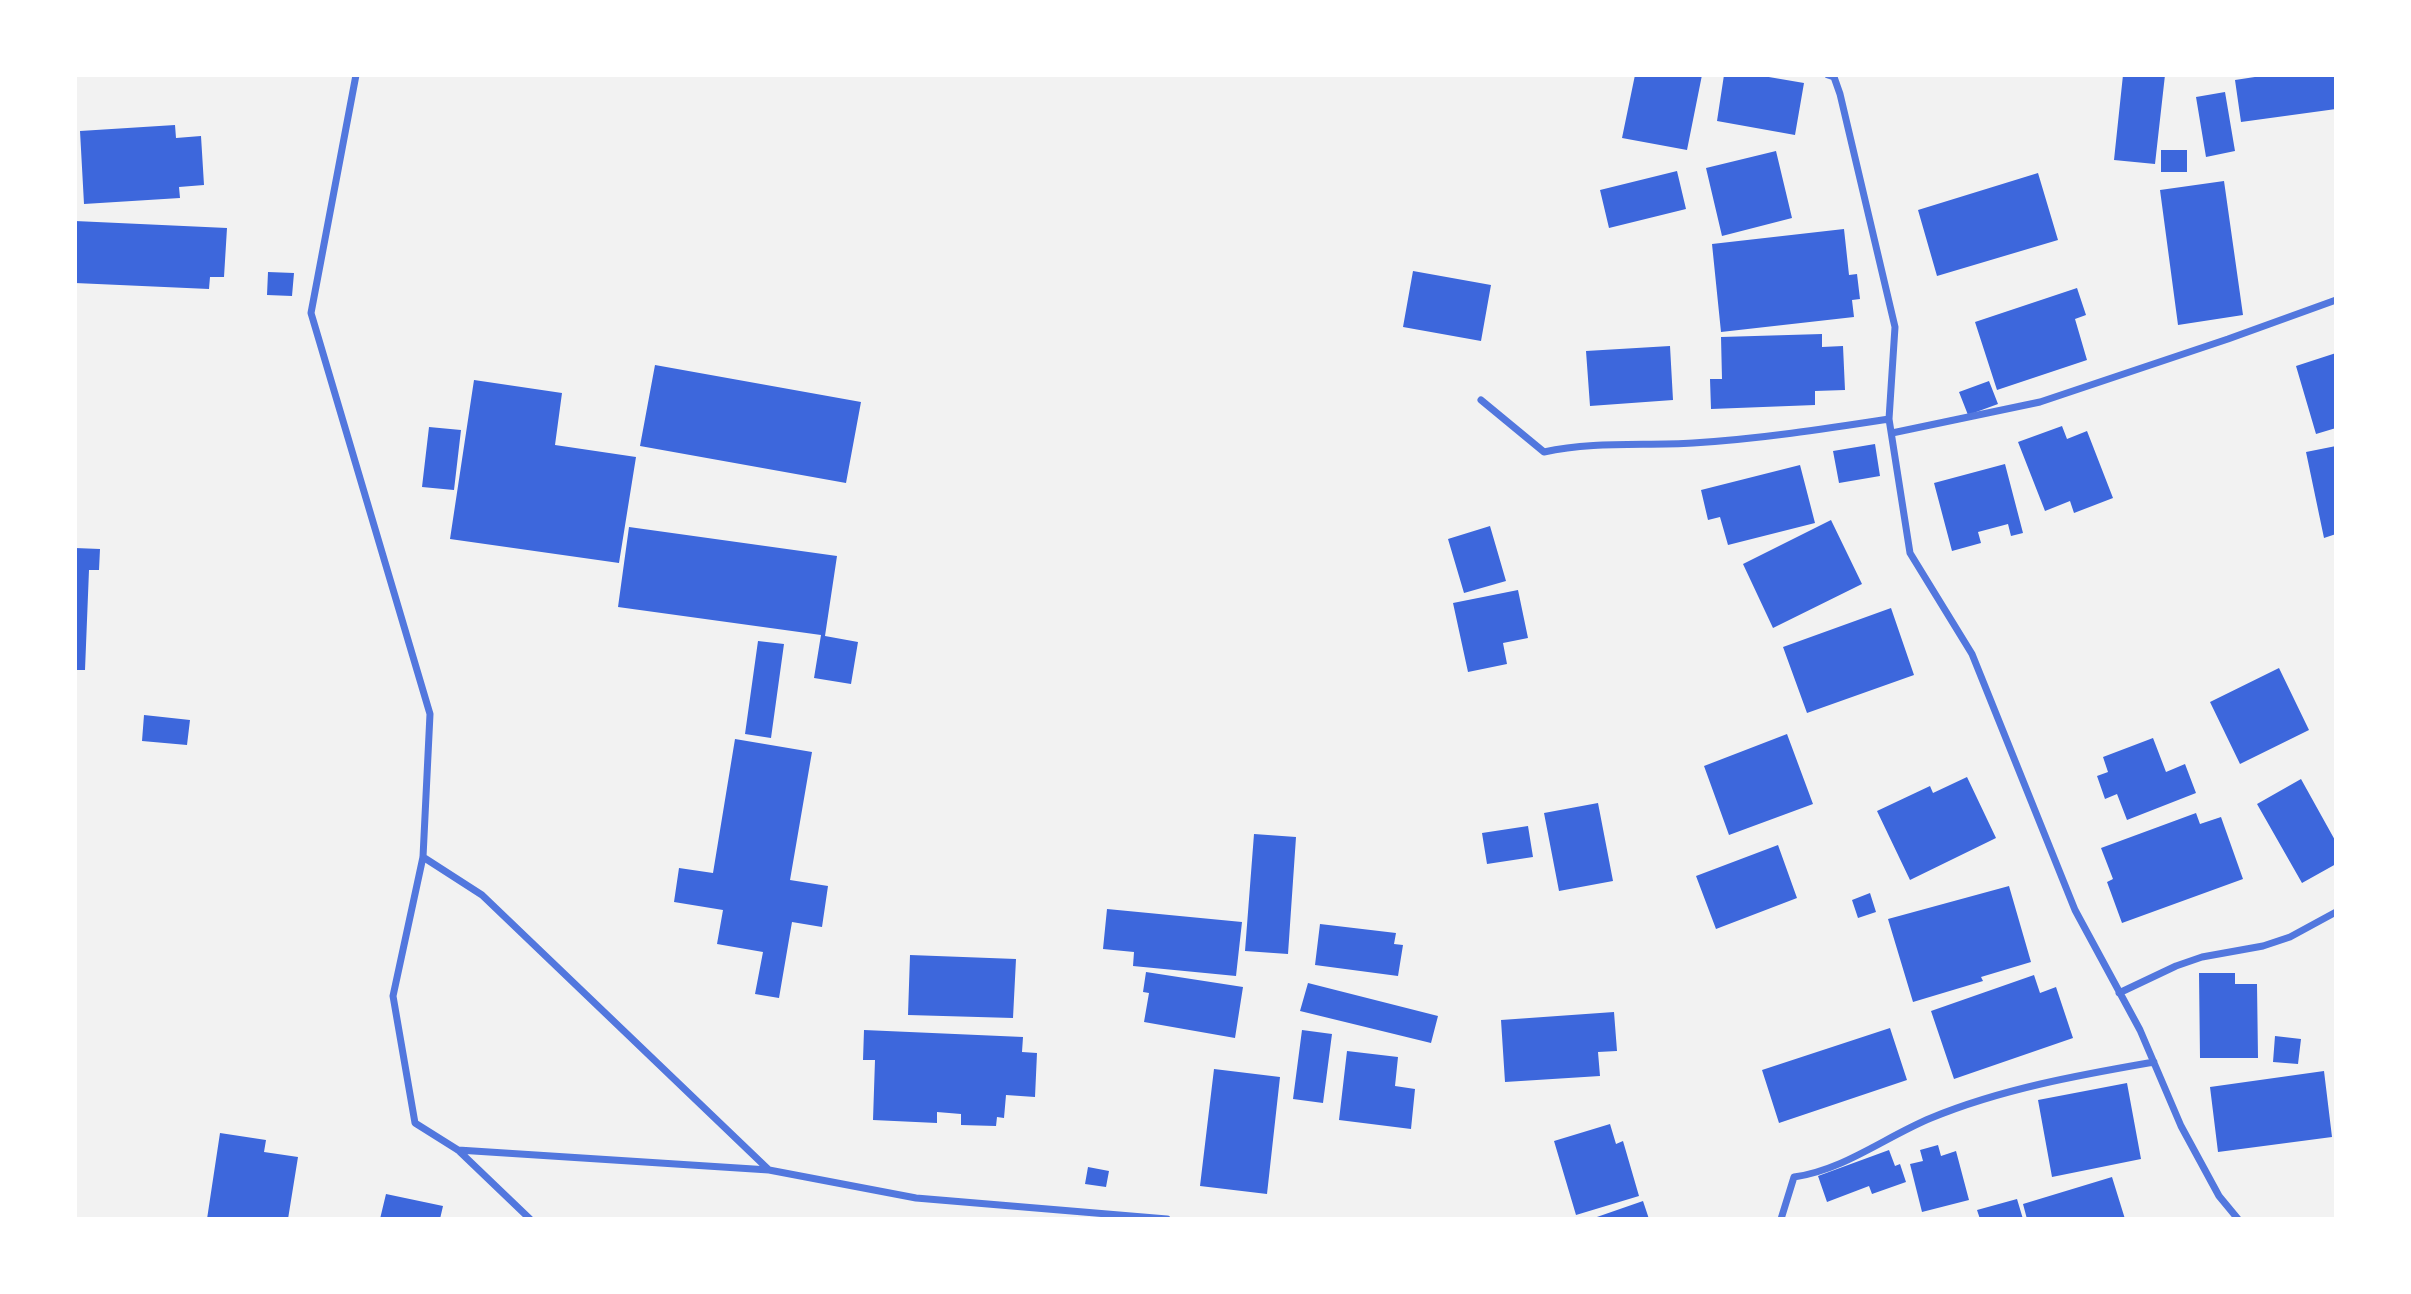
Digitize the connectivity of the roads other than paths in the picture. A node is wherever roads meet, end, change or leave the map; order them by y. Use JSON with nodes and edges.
{"nodes":[{"id":1,"x":356,"y":75,"type":"edge"},
{"id":2,"x":1828,"y":75,"type":"edge"},
{"id":3,"x":2336,"y":300,"type":"edge"},
{"id":4,"x":1481,"y":400,"type":"dead end"},
{"id":5,"x":1889,"y":419,"type":"junction"},
{"id":6,"x":1892,"y":433,"type":"junction"},
{"id":7,"x":423,"y":857,"type":"junction"},
{"id":8,"x":2336,"y":912,"type":"edge"},
{"id":9,"x":2119,"y":993,"type":"junction"},
{"id":10,"x":2154,"y":1062,"type":"junction"},
{"id":11,"x":458,"y":1150,"type":"junction"},
{"id":12,"x":769,"y":1170,"type":"junction"},
{"id":13,"x":530,"y":1219,"type":"edge"},
{"id":14,"x":1167,"y":1219,"type":"edge"},
{"id":15,"x":1782,"y":1219,"type":"edge"},
{"id":16,"x":2238,"y":1219,"type":"edge"}],
"edges":[{"from":1,"to":7,"type":"street"},
{"from":2,"to":5,"type":"street"},
{"from":3,"to":6,"type":"street"},
{"from":4,"to":5,"type":"street"},
{"from":5,"to":6,"type":"street"},
{"from":6,"to":9,"type":"street"},
{"from":7,"to":11,"type":"street"},
{"from":7,"to":12,"type":"street"},
{"from":8,"to":9,"type":"street"},
{"from":9,"to":10,"type":"street"},
{"from":10,"to":15,"type":"street"},
{"from":10,"to":16,"type":"street"},
{"from":11,"to":12,"type":"street"},
{"from":11,"to":13,"type":"street"},
{"from":12,"to":14,"type":"street"}]}
